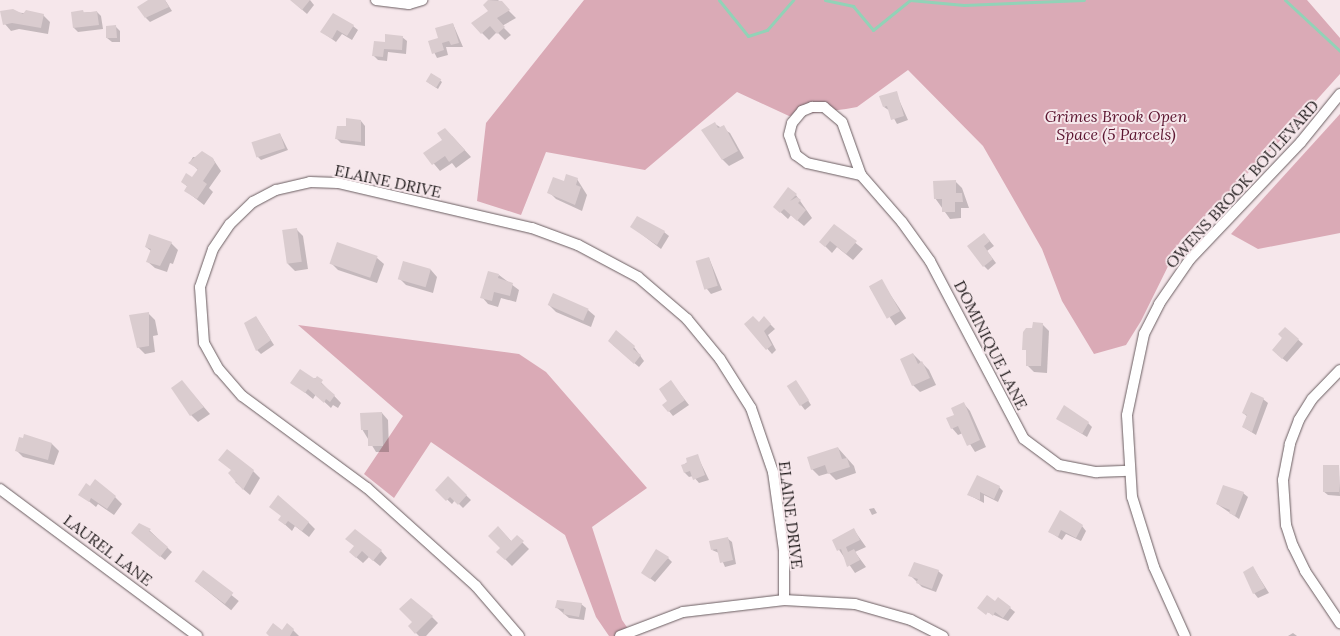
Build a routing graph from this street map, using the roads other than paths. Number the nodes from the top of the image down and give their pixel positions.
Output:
1 (376, 0) edge
2 (422, 0) edge
3 (1340, 94) edge
4 (860, 175) junction
5 (1340, 370) edge
6 (1129, 471) junction
7 (0, 489) edge
8 (784, 600) junction
9 (1340, 623) edge
10 (197, 636) edge
11 (519, 636) edge
12 (620, 636) edge
13 (943, 636) edge
14 (1185, 636) edge

1 - 2 street
3 - 6 street, OWENS BROOK BOULEVARD
4 - 4 street, DOMINIQUE LANE
4 - 6 street, DOMINIQUE LANE
5 - 9 street
6 - 14 street, OWENS BROOK BOULEVARD
7 - 10 street, LAUREL LANE
8 - 11 street, ELAINE DRIVE
8 - 12 street
8 - 13 street

